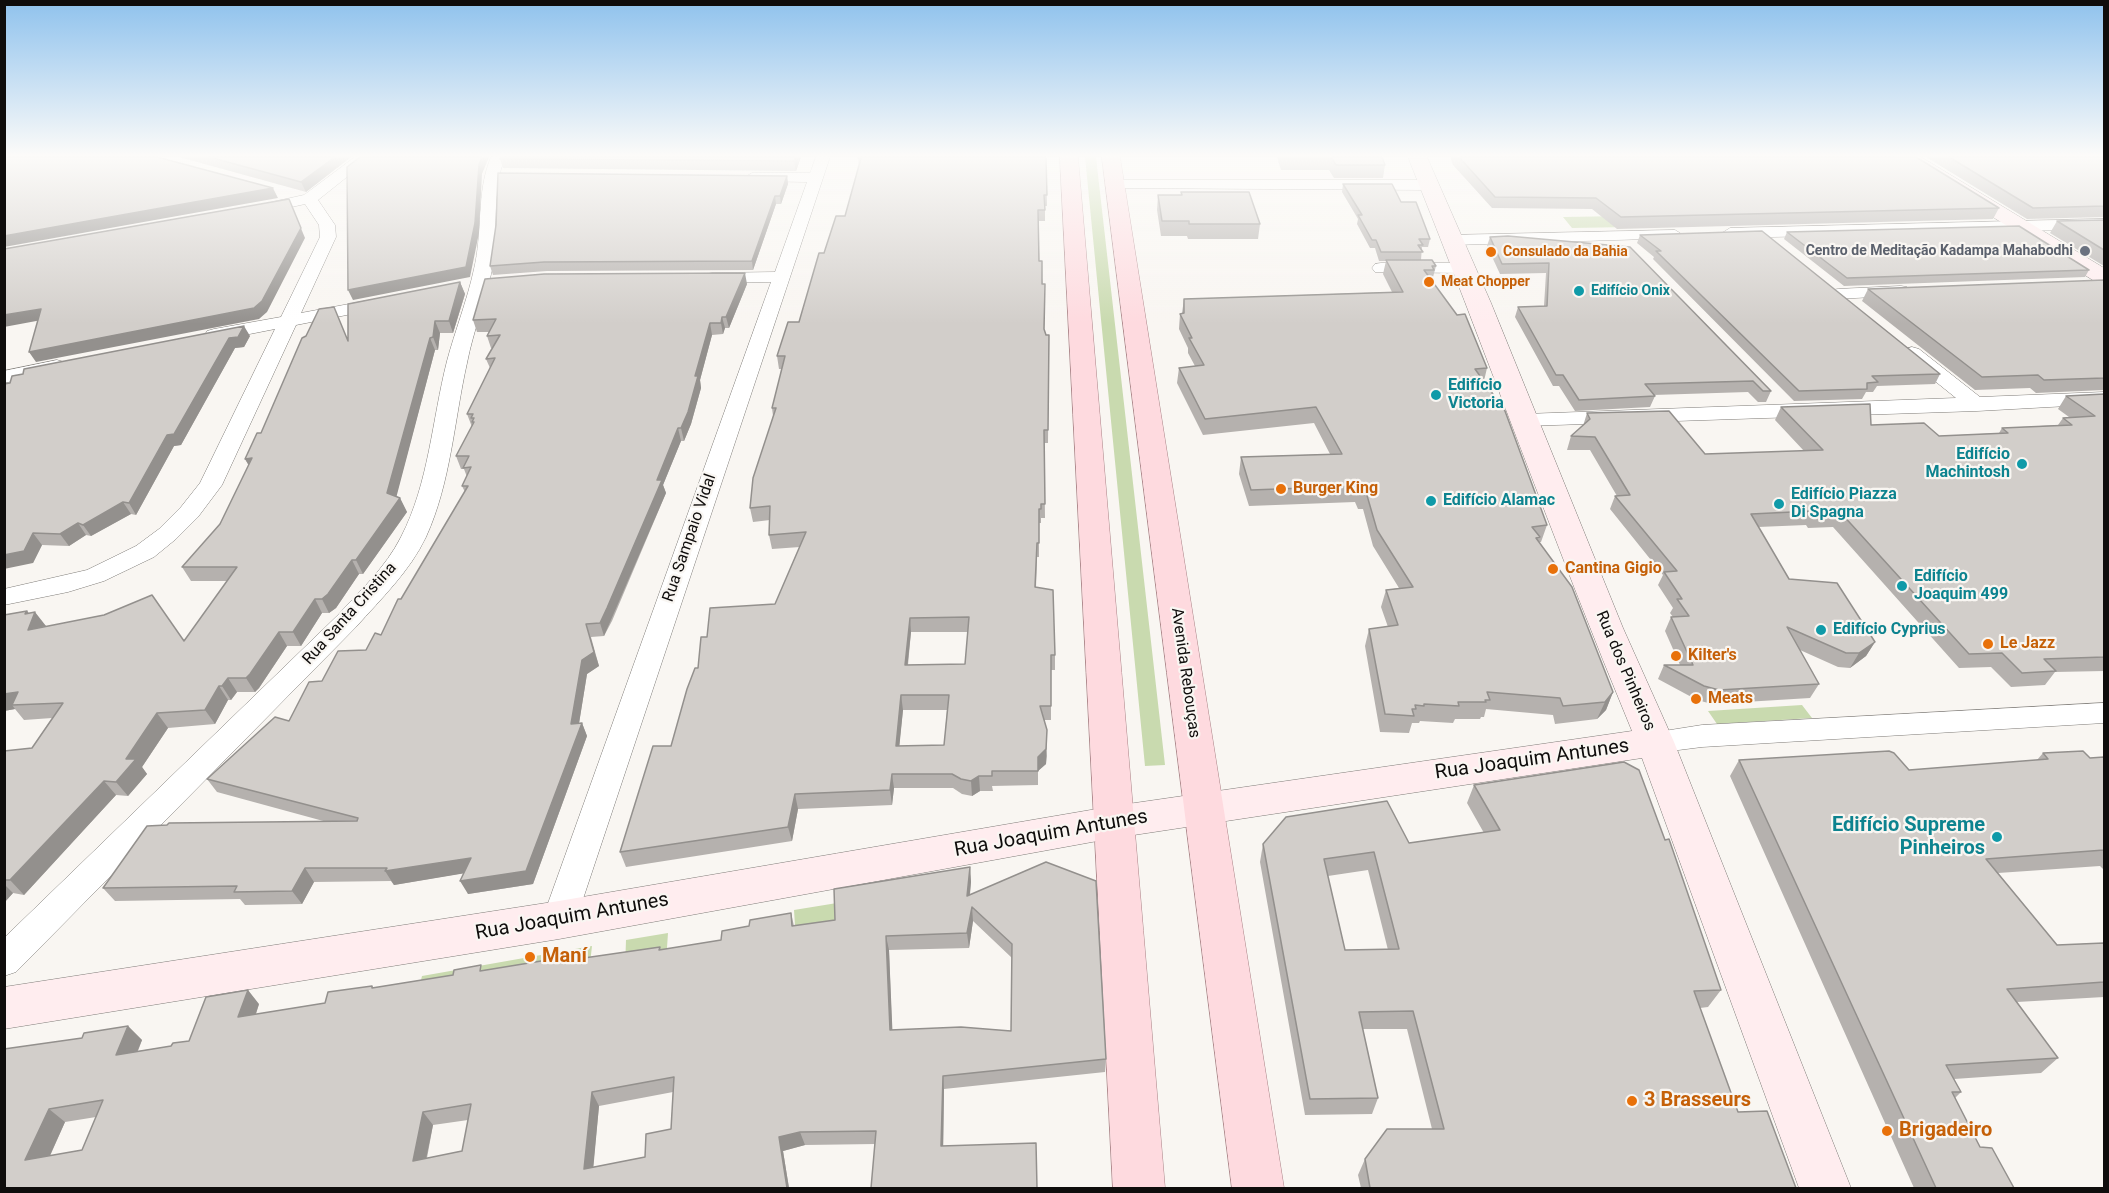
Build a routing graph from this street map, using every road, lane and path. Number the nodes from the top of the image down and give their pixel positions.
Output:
1 (241, 213) edge
2 (318, 213) edge
3 (492, 213) edge
4 (803, 213) edge
5 (1073, 213) edge
6 (1119, 213) edge
7 (1441, 213) edge
8 (1997, 213) edge
9 (234, 214) edge
10 (2104, 224) edge
11 (2021, 227) junction
12 (1762, 232) junction
13 (1690, 234) edge
14 (1714, 234) edge
15 (1618, 236) junction
16 (1787, 253) edge
17 (1459, 254) junction
18 (1638, 256) edge
19 (1381, 268) dead end
20 (781, 277) junction
21 (2104, 277) edge
22 (691, 278) edge
23 (1821, 280) edge
24 (2104, 284) edge
25 (2082, 285) edge
26 (1922, 291) edge
27 (1838, 294) junction
28 (394, 300) edge
29 (1855, 308) edge
30 (290, 320) junction
31 (199, 338) edge
32 (1898, 343) edge
33 (74, 363) edge
34 (4, 377) edge
35 (1774, 395) dead end
36 (2104, 398) edge
37 (1977, 405) junction
38 (1789, 411) junction
39 (1525, 420) junction
40 (4, 597) edge
41 (2104, 713) edge
42 (1655, 742) junction
43 (1204, 808) junction
44 (1114, 822) junction
45 (559, 920) junction
46 (4, 961) edge
47 (4, 1008) edge
48 (1139, 1188) edge
49 (1258, 1188) edge
50 (1825, 1188) edge

1 - 9 street
2 - 30 street
3 - 46 street, Rua Santa Cristina
4 - 20 street, Rua Sampaio Vidal
5 - 44 main road
6 - 43 main road, Avenida Rebouças
7 - 17 main road, Rua dos Pinheiros
8 - 11 main road
10 - 11 street
11 - 12 street
11 - 21 main road
12 - 14 street
12 - 16 street
13 - 15 street
15 - 17 street
15 - 18 street
17 - 19 street
17 - 39 main road, Rua dos Pinheiros
20 - 22 street
20 - 45 street, Rua Sampaio Vidal
23 - 27 street
24 - 25 street
26 - 27 street
27 - 29 street
28 - 30 street
30 - 31 street
30 - 40 street
32 - 37 street
33 - 34 street
35 - 38 street
36 - 37 street
37 - 38 street
38 - 39 street
39 - 42 main road, Rua dos Pinheiros
41 - 42 street, Rua Joaquim Antunes
42 - 43 main road, Rua Joaquim Antunes
42 - 50 main road, Rua dos Pinheiros
43 - 44 main road, Rua Joaquim Antunes
43 - 49 main road, Avenida Rebouças
44 - 45 main road, Rua Joaquim Antunes
44 - 48 main road
45 - 47 main road, Rua Joaquim Antunes

